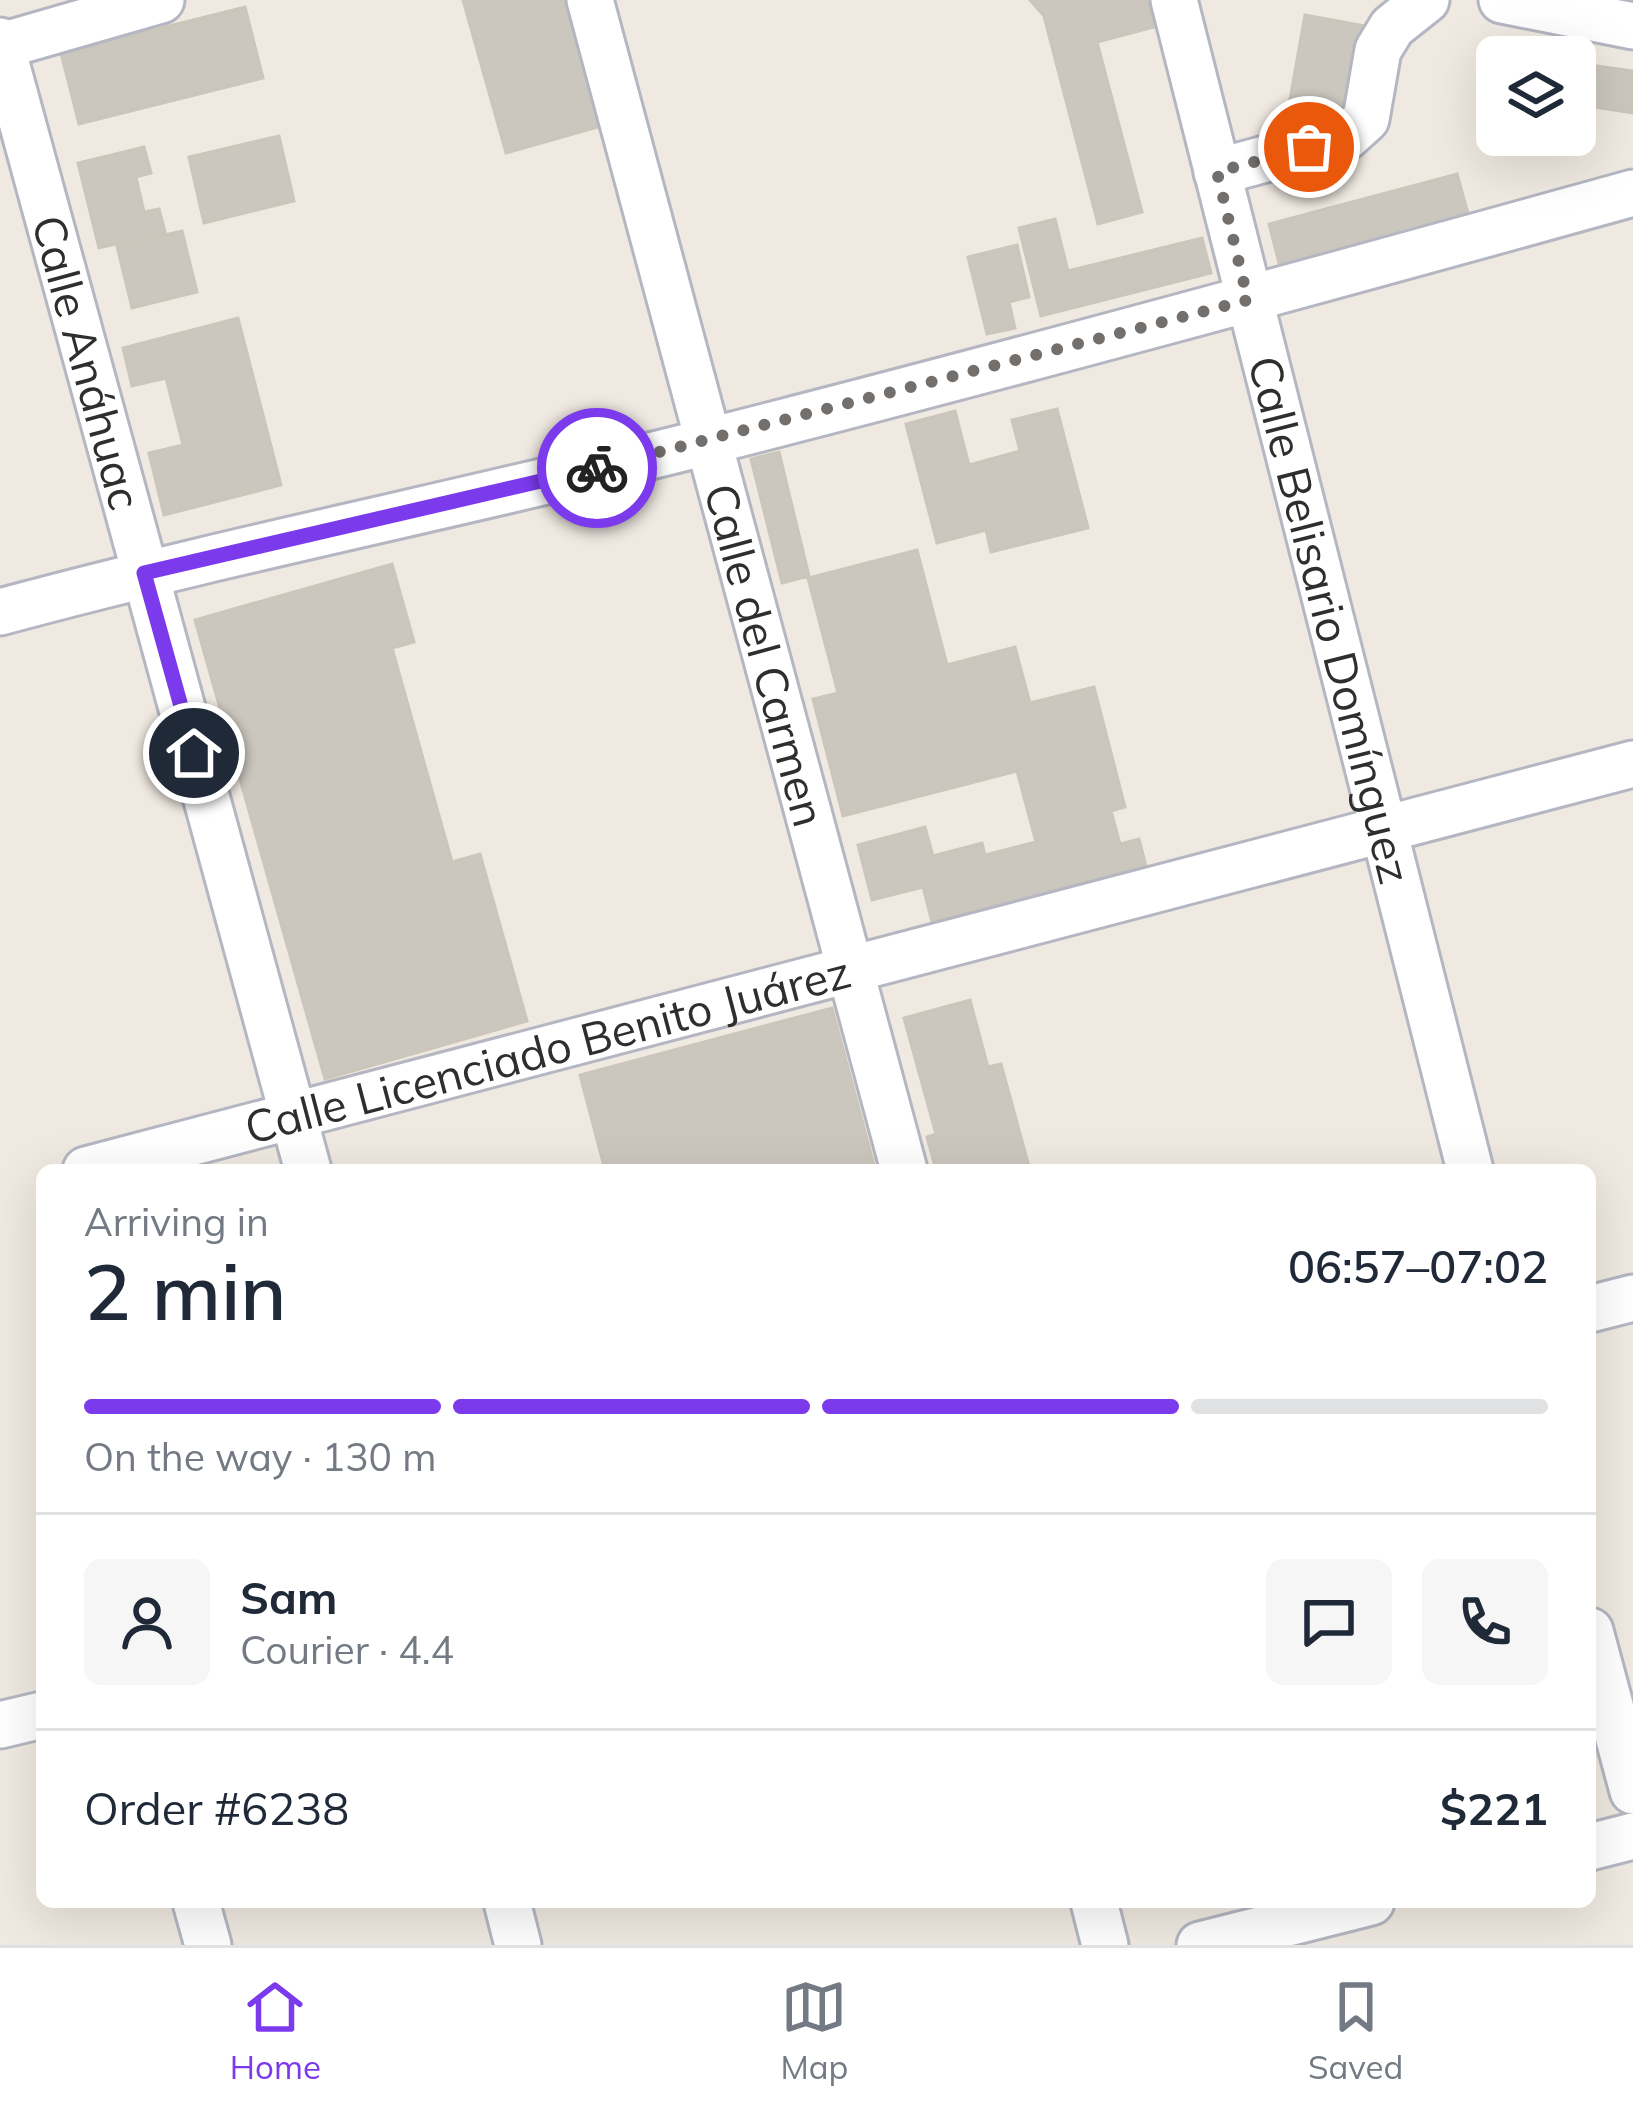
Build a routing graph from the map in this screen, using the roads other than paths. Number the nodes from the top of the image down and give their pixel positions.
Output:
1 (161, 0) edge
2 (590, 0) edge
3 (1174, 0) edge
4 (1426, 0) edge
5 (1502, 0) edge
6 (1633, 26) edge
7 (1, 44) edge
8 (1217, 172) junction
9 (1633, 193) edge
10 (1248, 300) junction
11 (710, 441) junction
12 (144, 573) junction
13 (0, 612) edge
14 (1633, 764) edge
15 (1387, 829) junction
16 (850, 972) junction
17 (292, 1114) junction
18 (108, 1164) edge
19 (306, 1164) edge
20 (902, 1164) edge
21 (1469, 1164) edge
22 (1633, 1298) edge
23 (1596, 1307) edge
24 (1596, 1653) edge
25 (36, 1716) edge
26 (0, 1725) edge
27 (1633, 1791) edge
28 (1633, 1836) edge
29 (1596, 1845) edge
30 (198, 1908) edge
31 (509, 1908) edge
32 (1096, 1908) edge
33 (1347, 1908) edge
34 (208, 1945) edge
35 (518, 1945) edge
36 (1105, 1945) edge
37 (1200, 1945) edge

1 - 7 street
2 - 11 street, Calle del Carmen
3 - 8 street, Calle Belisario Domínguez
4 - 8 street
5 - 6 street
7 - 12 street, Calle Anáhuac
8 - 10 street, Calle Belisario Domínguez
9 - 10 street
10 - 11 street
10 - 15 street, Calle Belisario Domínguez
11 - 12 street
11 - 16 street, Calle del Carmen
12 - 13 street
12 - 17 street, Calle Anáhuac
14 - 15 street, Calle Licenciado Benito Juárez
15 - 16 street, Calle Licenciado Benito Juárez
15 - 21 street, Calle Belisario Domínguez
16 - 17 street, Calle Licenciado Benito Juárez
16 - 20 street, Calle del Carmen
17 - 18 street, Calle Licenciado Benito Juárez
17 - 19 street, Calle Anáhuac
22 - 23 street
24 - 27 street
25 - 26 street
28 - 29 street
30 - 34 street
31 - 35 street
32 - 36 street
33 - 37 street

